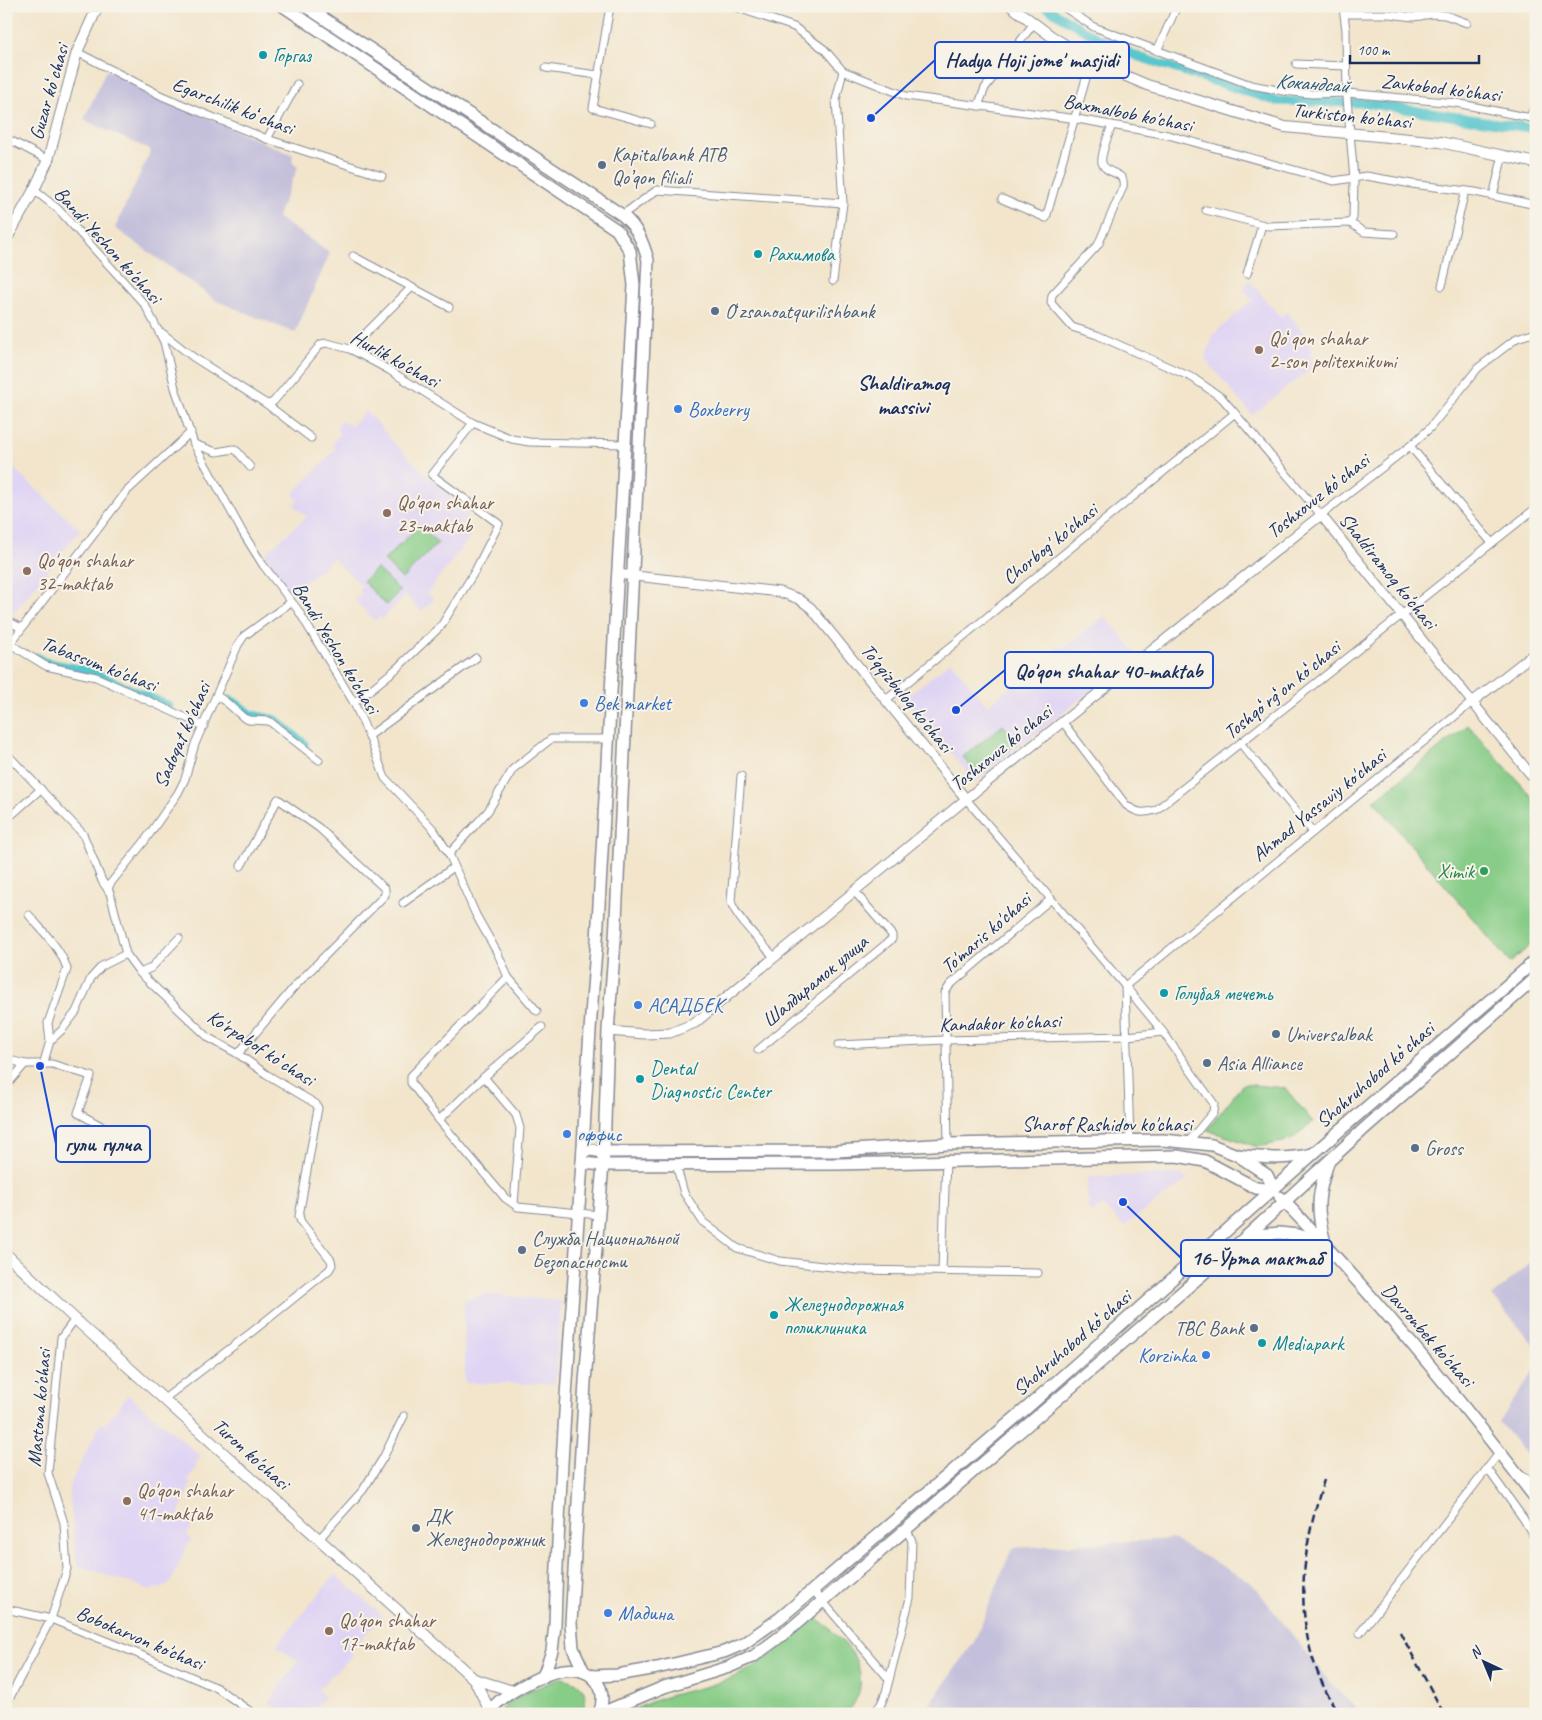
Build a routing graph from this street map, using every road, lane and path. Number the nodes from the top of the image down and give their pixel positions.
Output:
1 (98, 6) edge
2 (283, 6) edge
3 (305, 6) edge
4 (610, 6) edge
5 (732, 6) edge
6 (1011, 6) edge
7 (1062, 6) edge
8 (1177, 6) edge
9 (1420, 6) edge
10 (1343, 10) edge
11 (1420, 16) junction
12 (1034, 23) junction
13 (1467, 24) dead end
14 (1157, 51) junction
15 (77, 52) junction
16 (1091, 61) junction
17 (1296, 64) dead end
18 (1346, 66) junction
19 (546, 68) dead end
20 (843, 71) junction
21 (598, 75) junction
22 (297, 84) dead end
23 (1347, 95) junction
24 (1536, 103) edge
25 (978, 106) junction
26 (1073, 118) junction
27 (1533, 118) edge
28 (651, 124) dead end
29 (1112, 125) junction
30 (1351, 134) junction
31 (6, 138) edge
32 (267, 139) junction
33 (1503, 155) junction
34 (48, 160) junction
35 (1536, 163) edge
36 (382, 176) dead end
37 (1354, 179) junction
38 (34, 190) junction
39 (1465, 191) junction
40 (1494, 196) junction
41 (1002, 199) dead end
42 (843, 203) junction
43 (1536, 205) edge
44 (1206, 210) dead end
45 (622, 215) junction
46 (1350, 223) junction
47 (1262, 225) junction
48 (1394, 234) dead end
49 (6, 240) edge
50 (353, 256) dead end
51 (1247, 274) dead end
52 (833, 281) dead end
53 (1442, 286) dead end
54 (411, 288) junction
55 (449, 307) dead end
56 (161, 332) junction
57 (1536, 332) edge
58 (350, 349) junction
59 (265, 403) junction
60 (1235, 413) junction
61 (473, 423) junction
62 (191, 432) junction
63 (311, 438) dead end
64 (194, 444) junction
65 (625, 444) junction
66 (1410, 446) junction
67 (250, 467) dead end
68 (1536, 508) edge
69 (1321, 515) junction
70 (1492, 543) junction
71 (617, 574) junction
72 (632, 575) junction
73 (291, 602) junction
74 (1401, 616) junction
75 (6, 620) edge
76 (21, 628) junction
77 (8, 647) edge
78 (1536, 652) edge
79 (476, 658) dead end
80 (217, 696) junction
81 (886, 700) junction
82 (354, 703) junction
83 (1471, 703) junction
84 (1062, 721) junction
85 (204, 726) junction
86 (369, 736) junction
87 (608, 739) junction
88 (1241, 744) junction
89 (6, 753) edge
90 (319, 760) dead end
91 (741, 776) dead end
92 (1536, 782) edge
93 (41, 790) junction
94 (966, 799) junction
95 (6, 820) edge
96 (1313, 832) junction
97 (449, 854) junction
98 (241, 866) dead end
99 (454, 866) junction
100 (108, 890) junction
101 (854, 891) junction
102 (1051, 899) junction
103 (403, 903) dead end
104 (29, 915) dead end
105 (180, 938) dead end
106 (126, 954) junction
107 (774, 958) junction
108 (1536, 960) edge
109 (140, 973) junction
110 (508, 978) junction
111 (1536, 978) edge
112 (1125, 986) junction
113 (537, 1011) dead end
114 (542, 1027) dead end
115 (608, 1031) junction
116 (1163, 1032) junction
117 (1127, 1036) junction
118 (945, 1040) junction
119 (50, 1042) junction
120 (838, 1045) dead end
121 (758, 1050) dead end
122 (238, 1054) junction
123 (6, 1059) edge
124 (25, 1064) junction
125 (43, 1065) junction
126 (484, 1077) junction
127 (6, 1086) edge
128 (438, 1120) junction
129 (121, 1137) dead end
130 (1130, 1140) junction
131 (1189, 1141) junction
132 (1025, 1142) junction
133 (948, 1144) junction
134 (583, 1149) junction
135 (604, 1152) junction
136 (1314, 1153) junction
137 (1237, 1155) junction
138 (1026, 1159) junction
139 (946, 1160) junction
140 (1329, 1161) junction
141 (582, 1163) junction
142 (676, 1164) junction
143 (603, 1165) junction
144 (1274, 1190) junction
145 (1285, 1202) junction
146 (514, 1204) junction
147 (578, 1214) junction
148 (599, 1215) junction
149 (1247, 1236) junction
150 (1326, 1244) junction
151 (6, 1254) edge
152 (942, 1270) junction
153 (1038, 1273) dead end
154 (75, 1319) junction
155 (164, 1399) junction
156 (404, 1416) dead end
157 (1500, 1452) junction
158 (1487, 1468) junction
159 (1516, 1472) junction
160 (1536, 1484) edge
161 (1536, 1499) edge
162 (906, 1528) junction
163 (319, 1539) junction
164 (1536, 1540) edge
165 (813, 1590) junction
166 (822, 1601) junction
167 (6, 1609) edge
168 (51, 1619) junction
169 (1360, 1633) dead end
170 (588, 1674) junction
171 (474, 1679) junction
172 (889, 1679) junction
173 (537, 1680) junction
174 (513, 1690) junction
175 (6, 1705) edge
176 (489, 1712) edge
177 (254, 1714) edge
178 (599, 1714) edge
179 (873, 1714) edge

1 - 15 main road, Guzar koʻchasi
2 - 65 main road
3 - 45 main road
4 - 21 street
5 - 20 street, Baxmalbob ko'chasi
6 - 12 main road, Turkiston ko'chasi
7 - 14 street, Zavkobod ko'chasi
8 - 14 street
9 - 11 street
10 - 11 street
10 - 18 street
11 - 13 street
12 - 16 main road, Turkiston ko'chasi
12 - 25 street
14 - 23 street, Zavkobod ko'chasi
15 - 32 street, Egarchilik koʻchasi
15 - 34 main road, Guzar koʻchasi
16 - 26 street
16 - 30 main road, Turkiston ko'chasi
17 - 18 street
18 - 23 street
19 - 21 street
20 - 25 street, Baxmalbob ko'chasi
20 - 42 street
21 - 28 street
22 - 32 street
23 - 27 street, Zavkobod ko'chasi
23 - 30 street
24 - 27 street, Zavkobod ko'chasi
25 - 26 street, Baxmalbob ko'chasi
26 - 29 street, Baxmalbob ko'chasi
26 - 41 street
29 - 37 street, Baxmalbob ko'chasi
29 - 60 street, Shaldiramoq ko'chasi
30 - 33 main road, Turkiston ko'chasi
30 - 37 street
31 - 34 street
32 - 36 street, Egarchilik koʻchasi
33 - 35 main road, Turkiston ko'chasi
33 - 40 street
34 - 38 main road, Guzar koʻchasi
37 - 39 street, Baxmalbob ko'chasi
37 - 46 street
38 - 49 main road, Guzar koʻchasi
38 - 56 street, Bandi Yeshon ko'chasi
39 - 40 street, Baxmalbob ko'chasi
39 - 53 street
40 - 43 street, Baxmalbob ko'chasi
42 - 45 street
42 - 52 street
44 - 47 street
45 - 72 main road
46 - 47 street
46 - 48 street
47 - 51 street
50 - 54 street
54 - 55 street
54 - 58 street
56 - 59 street
56 - 62 street, Bandi Yeshon ko'chasi
57 - 66 street, Toshxovuz koʻchasi
58 - 59 street, Hurlik ko'chasi
58 - 61 street, Hurlik ko'chasi
59 - 63 street
60 - 69 street, Shaldiramoq ko'chasi
60 - 81 street, Chorbog' ko'chasi
61 - 65 street, Hurlik ko'chasi
61 - 82 street
62 - 64 street, Bandi Yeshon ko'chasi
62 - 76 street
64 - 67 street
64 - 73 street, Bandi Yeshon ko'chasi
65 - 71 main road
66 - 69 street, Toshxovuz koʻchasi
66 - 70 street
68 - 70 street, Toshqoʻrgʻon koʻchasi
69 - 74 street, Shaldiramoq ko'chasi
69 - 84 street, Toshxovuz koʻchasi
70 - 74 street, Toshqoʻrgʻon koʻchasi
71 - 72 street, To'qqizbuloq ko'chasi
71 - 87 main road
72 - 81 street, To'qqizbuloq ko'chasi
72 - 115 main road
73 - 80 street, Sadoqat ko'chasi
73 - 82 street, Bandi Yeshon ko'chasi
74 - 83 street, Shaldiramoq ko'chasi
74 - 88 street, Toshqoʻrgʻon koʻchasi
75 - 76 street
76 - 77 street
77 - 85 street, Tabassum ko'chasi
78 - 83 street, Ahmad Yassaviy ko'chasi
79 - 86 street
80 - 85 street, Sadoqat ko'chasi
80 - 90 street
81 - 94 street, To'qqizbuloq ko'chasi
82 - 86 street, Bandi Yeshon ko'chasi
83 - 92 street, Shaldiramoq ko'chasi
83 - 96 street, Ahmad Yassaviy ko'chasi
84 - 88 street, Toshqoʻrgʻon koʻchasi
84 - 94 street, Toshxovuz koʻchasi
85 - 100 street, Sadoqat ko'chasi
86 - 97 street, Bandi Yeshon ko'chasi
87 - 97 street
87 - 134 main road
88 - 96 street
89 - 93 street, Ko'rpabof koʻchasi
91 - 107 street
93 - 95 street
93 - 100 street, Ko'rpabof koʻchasi
94 - 101 street, Toshxovuz koʻchasi
94 - 102 street, To'qqizbuloq ko'chasi
96 - 112 street, Ahmad Yassaviy ko'chasi
97 - 99 street, Bandi Yeshon ko'chasi
98 - 122 street
99 - 103 street
99 - 110 street, Bandi Yeshon ko'chasi
100 - 106 street, Ko'rpabof koʻchasi
101 - 107 street, Toshxovuz koʻchasi
101 - 121 street, Шалдирамок улица
102 - 112 street, To'qqizbuloq ko'chasi
102 - 118 street, To'maris ko'chasi
104 - 119 street
105 - 109 street
106 - 109 street, Ko'rpabof koʻchasi
106 - 119 street
107 - 115 street, Toshxovuz koʻchasi
108 - 136 main road, Shohruhobod koʻchasi
109 - 122 street, Ko'rpabof koʻchasi
110 - 113 street, Bandi Yeshon ko'chasi
110 - 128 street
111 - 140 main road, Shohruhobod koʻchasi
112 - 116 street, To'qqizbuloq ko'chasi
112 - 117 street
114 - 126 street
115 - 135 main road
116 - 117 street, Kandakor ko'chasi
116 - 131 street, To'qqizbuloq ko'chasi
117 - 118 street, Kandakor ko'chasi
117 - 130 street
118 - 120 street, Kandakor ko'chasi
118 - 133 street, To'maris ko'chasi
119 - 125 street
122 - 155 street, Ko'rpabof koʻchasi
123 - 124 street
124 - 125 street
124 - 127 street
125 - 129 street
126 - 128 street
126 - 146 street
128 - 146 street
130 - 131 main road, Sharof Rashidov ko'chasi
130 - 132 main road, Sharof Rashidov ko'chasi
131 - 137 main road, Sharof Rashidov ko'chasi
132 - 133 main road, Sharof Rashidov ko'chasi
132 - 138 main road
133 - 135 main road, Sharof Rashidov ko'chasi
134 - 135 main road, Sharof Rashidov ko'chasi
134 - 141 main road
135 - 143 main road
136 - 137 main road
136 - 144 main road, Shohruhobod koʻchasi
137 - 144 main road, Sharof Rashidov ko'chasi
138 - 139 main road, Sharof Rashidov ko'chasi
138 - 144 main road, Sharof Rashidov ko'chasi
139 - 142 main road, Sharof Rashidov ko'chasi
139 - 152 street
140 - 145 main road, Shohruhobod koʻchasi
140 - 150 main road
141 - 143 main road, Sharof Rashidov ko'chasi
141 - 147 main road
142 - 143 main road, Sharof Rashidov ko'chasi
142 - 152 street
143 - 148 main road
144 - 145 main road, Davronbek ko'chasi
144 - 165 main road, Shohruhobod koʻchasi
145 - 149 main road, Shohruhobod koʻchasi
145 - 150 main road, Davronbek ko'chasi
146 - 147 street
147 - 148 street
147 - 173 main road
148 - 170 main road
149 - 150 main road
149 - 162 main road, Shohruhobod koʻchasi
150 - 157 main road, Davronbek ko'chasi
151 - 154 main road, Turon ko'chasi
152 - 153 street
154 - 155 main road, Turon ko'chasi
154 - 168 street, Mastona ko'chasi
155 - 163 main road, Turon ko'chasi
156 - 163 street
157 - 158 street
157 - 159 main road, Davronbek ko'chasi
158 - 164 street
158 - 169 street
159 - 160 street
159 - 161 main road, Davronbek ko'chasi
162 - 166 main road, Shohruhobod koʻchasi
162 - 172 street
163 - 171 main road, Turon ko'chasi
165 - 166 street
165 - 170 main road, Shohruhobod koʻchasi
166 - 172 street
166 - 178 main road, Shohruhobod koʻchasi
167 - 168 street, Bobokarvon ko'chasi
168 - 175 street, Mastona ko'chasi
168 - 177 street, Bobokarvon ko'chasi
170 - 173 main road, Shohruhobod koʻchasi
170 - 178 main road
171 - 174 main road, Turon ko'chasi
171 - 176 main road, Turon ko'chasi
172 - 179 street
173 - 174 main road, Shohruhobod koʻchasi
174 - 176 main road, Shohruhobod koʻchasi

